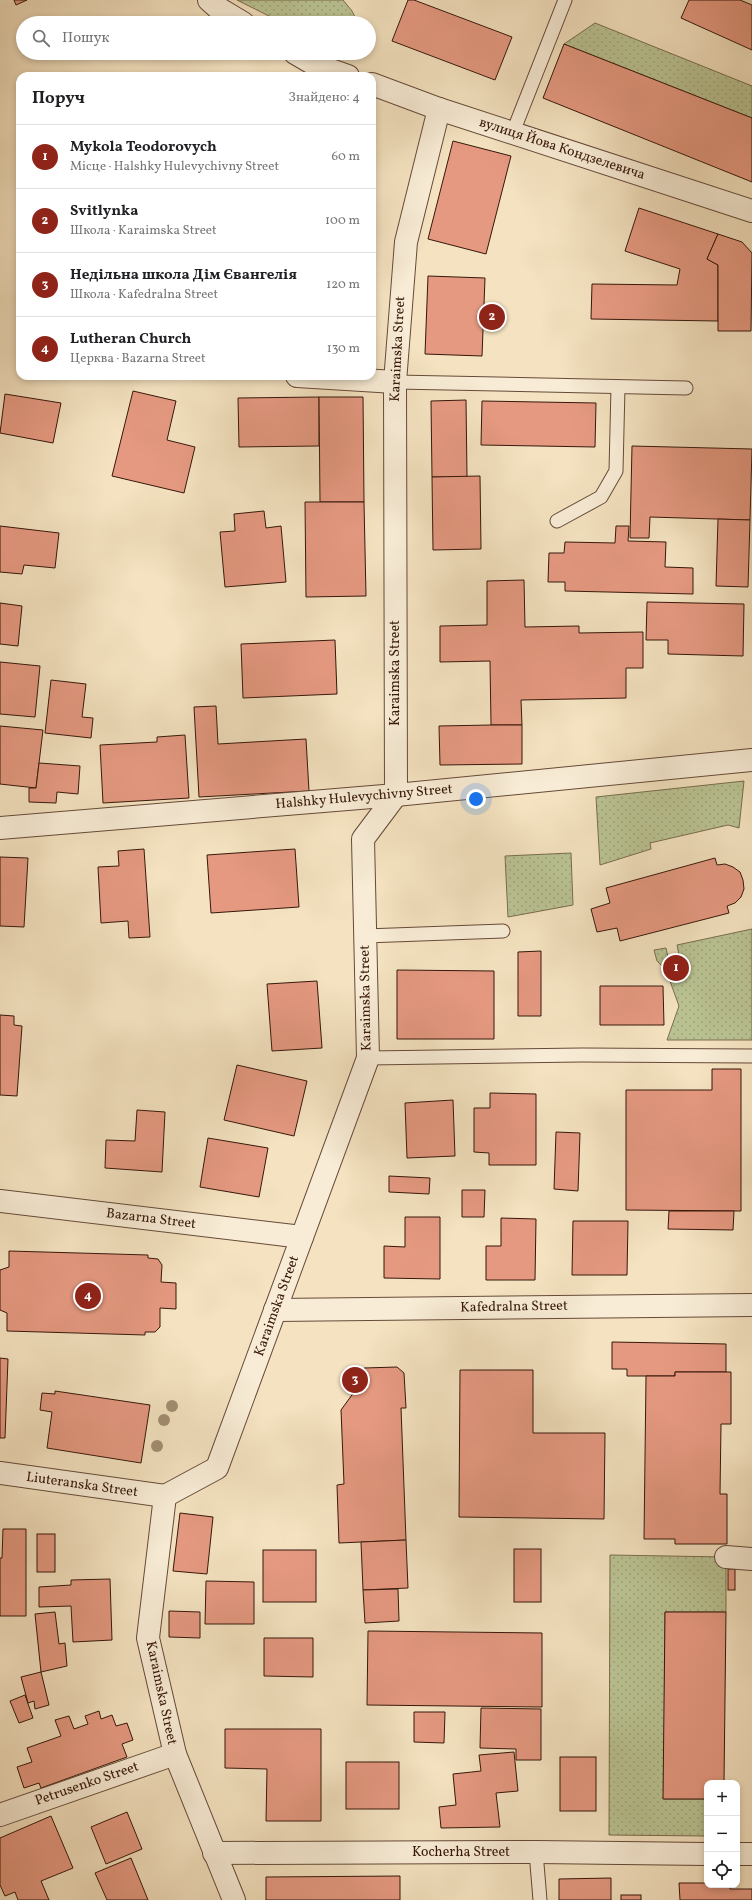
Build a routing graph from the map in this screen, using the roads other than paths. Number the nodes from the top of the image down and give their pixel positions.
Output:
1 (209, 0) edge
2 (565, 0) edge
3 (231, 16) edge
4 (307, 60) edge
5 (337, 72) edge
6 (376, 85) edge
7 (439, 109) junction
8 (513, 132) junction
9 (752, 211) edge
10 (362, 380) edge
11 (395, 382) junction
12 (618, 387) junction
13 (686, 388) dead end
14 (557, 521) dead end
15 (752, 760) edge
16 (396, 795) junction
17 (0, 828) edge
18 (503, 931) dead end
19 (365, 936) junction
20 (752, 1056) edge
21 (368, 1058) junction
22 (0, 1201) edge
23 (302, 1237) junction
24 (752, 1305) edge
25 (275, 1310) junction
26 (0, 1473) edge
27 (164, 1496) junction
28 (726, 1557) dead end
29 (752, 1559) edge
30 (175, 1754) junction
31 (0, 1815) edge
32 (536, 1852) junction
33 (214, 1853) junction
34 (704, 1854) edge
35 (740, 1854) edge
36 (752, 1854) edge
37 (234, 1900) edge
38 (540, 1900) edge

1 - 3 street
2 - 8 lane
4 - 5 street
6 - 7 street, вулиця Йова Кондзелевича
7 - 8 street, вулиця Йова Кондзелевича
7 - 11 street, Karaimska Street
8 - 9 street, вулиця Йова Кондзелевича
10 - 11 street
11 - 12 lane
11 - 16 street, Karaimska Street
12 - 13 lane
12 - 14 lane
15 - 16 street, Halshky Hulevychivny Street
16 - 17 street, Halshky Hulevychivny Street
16 - 19 street, Karaimska Street
18 - 19 lane
19 - 21 street, Karaimska Street
20 - 21 lane
21 - 23 street, Karaimska Street
22 - 23 street, Bazarna Street
23 - 25 street, Karaimska Street
24 - 25 street, Kafedralna Street
25 - 27 street, Karaimska Street
26 - 27 street, Liuteranska Street
27 - 30 street, Karaimska Street
28 - 29 street
30 - 31 street, Petrusenko Street
30 - 33 street, Karaimska Street
32 - 33 street, Kocherha Street
32 - 34 street, Kocherha Street
32 - 38 lane
33 - 37 street, Karaimska Street
35 - 36 street

